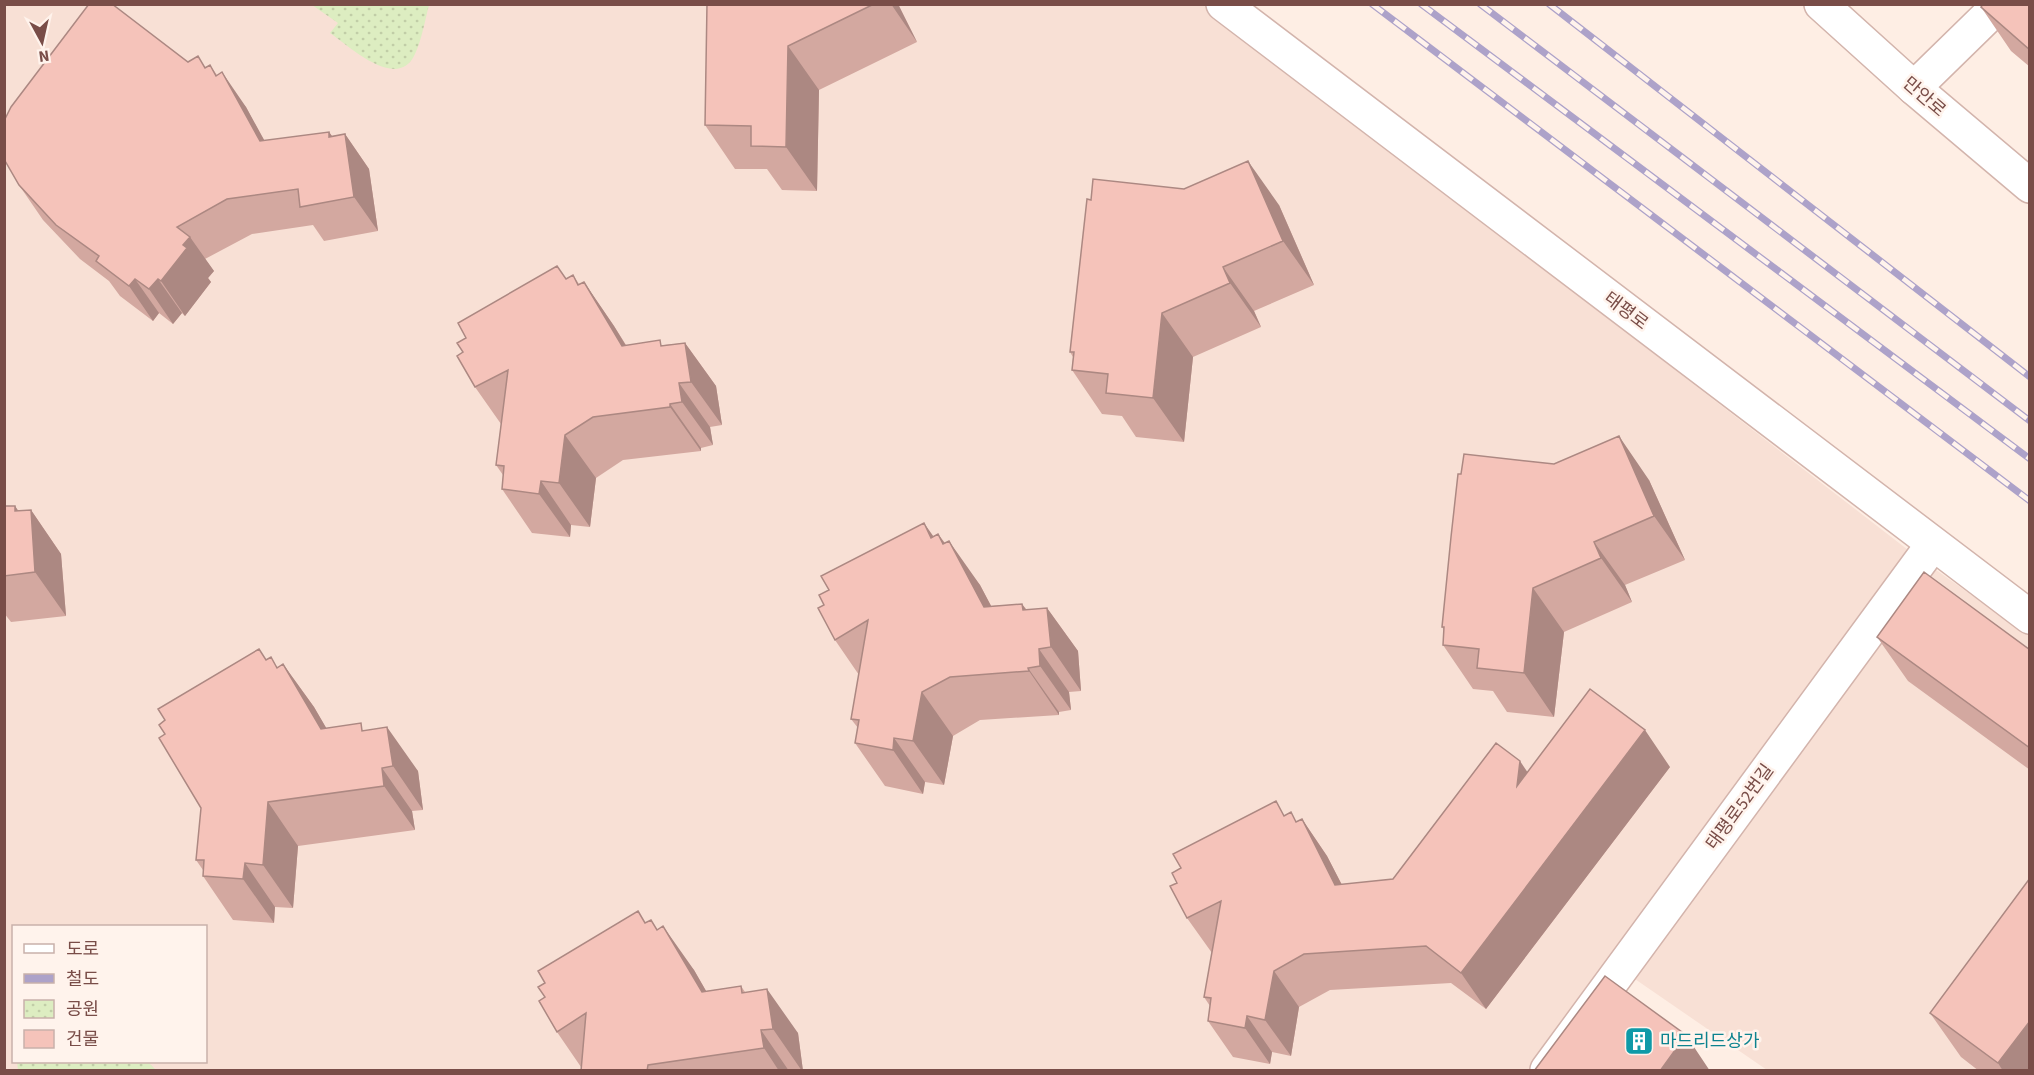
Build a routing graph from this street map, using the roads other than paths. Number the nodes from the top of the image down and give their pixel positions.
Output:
1 (1223, 4) edge
2 (1821, 4) edge
3 (2000, 4) edge
4 (1914, 88) junction
5 (2030, 186) edge
6 (1933, 544) junction
7 (2030, 617) edge
8 (1547, 1071) edge

1 - 6 street, 태평로
2 - 4 street, 만안로
3 - 4 street
4 - 5 street, 만안로
6 - 7 street, 태평로
6 - 8 street, 태평로52번길

